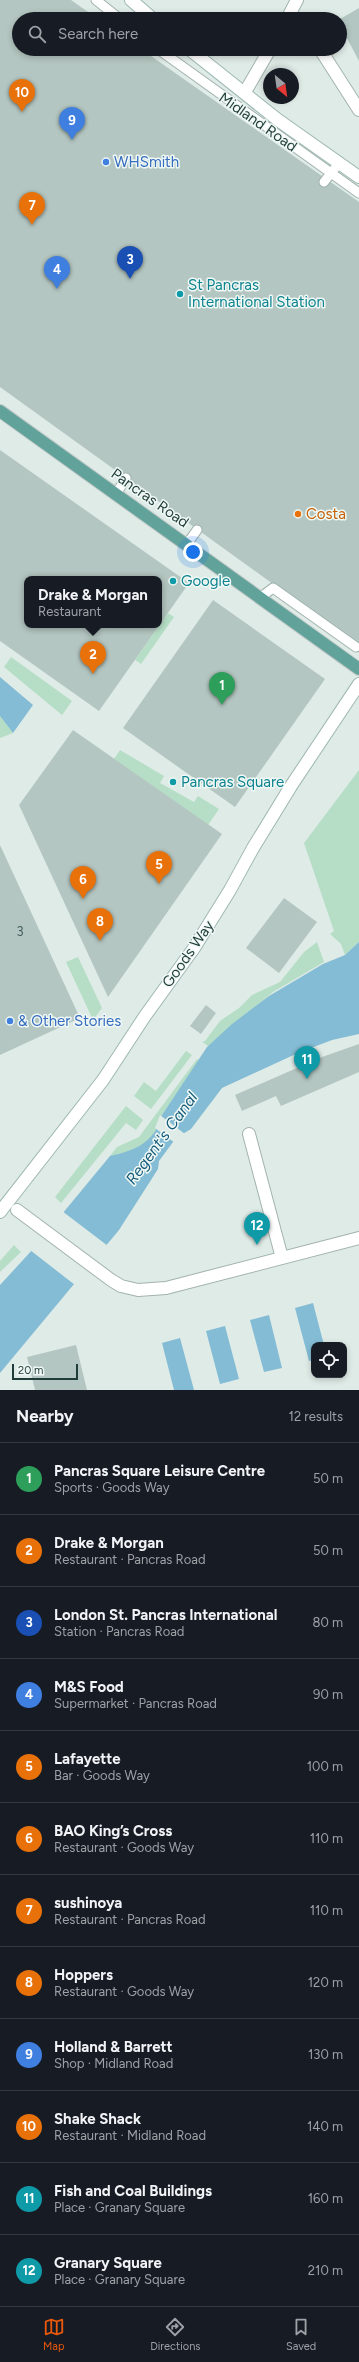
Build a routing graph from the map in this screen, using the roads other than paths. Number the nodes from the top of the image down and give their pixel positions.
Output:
1 (96, 0) edge
2 (131, 0) edge
3 (297, 0) edge
4 (111, 12) edge
5 (145, 12) edge
6 (291, 12) edge
7 (168, 56) edge
8 (198, 56) edge
9 (266, 56) edge
10 (324, 56) edge
11 (245, 92) junction
12 (359, 110) edge
13 (339, 163) junction
14 (331, 173) junction
15 (359, 177) edge
16 (324, 182) dead end
17 (359, 193) edge
18 (0, 411) edge
19 (126, 478) dead end
20 (116, 494) junction
21 (197, 530) dead end
22 (187, 544) junction
23 (261, 597) junction
24 (356, 647) dead end
25 (359, 669) edge
26 (359, 684) edge
27 (249, 1134) dead end
28 (17, 1210) dead end
29 (0, 1212) edge
30 (359, 1238) edge
31 (282, 1258) junction

1 - 4 lane
2 - 5 street
3 - 6 street
7 - 14 lane, Midland Road
8 - 11 street, Midland Road
9 - 11 street
10 - 12 street
11 - 13 street, Midland Road
13 - 14 lane
13 - 15 street, Midland Road
14 - 16 lane
14 - 17 lane, Midland Road
18 - 20 main road, Pancras Road
19 - 20 lane
20 - 22 main road, Pancras Road
21 - 22 lane
22 - 23 main road, Pancras Road
23 - 24 lane
23 - 25 main road, Pancras Road
26 - 29 street, Goods Way
27 - 31 street
28 - 31 street
30 - 31 street

